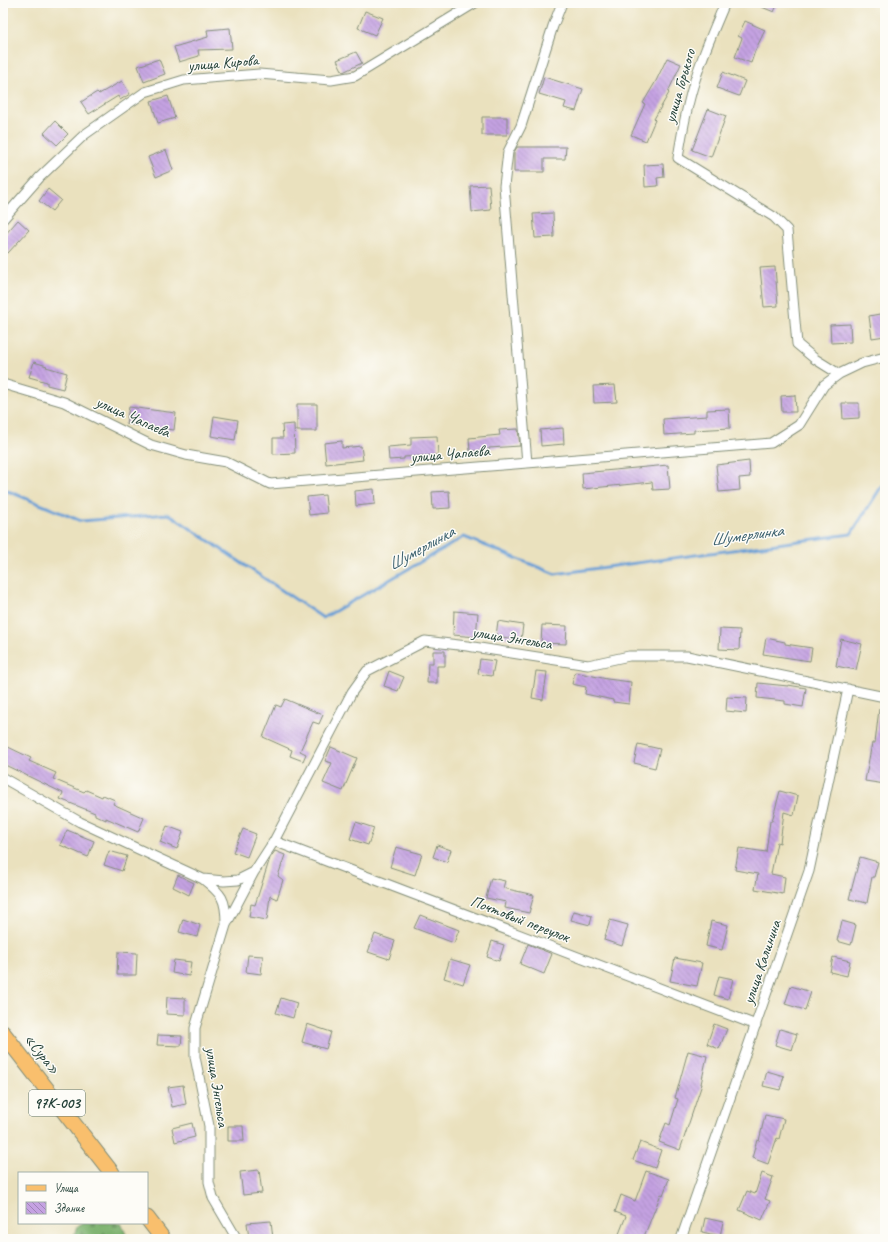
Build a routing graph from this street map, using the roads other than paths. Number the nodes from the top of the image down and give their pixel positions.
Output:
1 (475, 3) edge
2 (562, 3) edge
3 (725, 3) edge
4 (3, 219) edge
5 (885, 357) edge
6 (839, 374) junction
7 (3, 384) edge
8 (527, 463) junction
9 (848, 689) junction
10 (885, 697) edge
11 (3, 778) edge
12 (274, 841) junction
13 (254, 872) junction
14 (203, 879) junction
15 (226, 925) junction
16 (756, 1025) junction
17 (3, 1033) edge
18 (111, 1172) edge
19 (148, 1219) edge
20 (163, 1239) edge
21 (237, 1239) edge
22 (681, 1239) edge

1 - 4 street, улица Кирова
2 - 8 street
3 - 6 street, улица Горького
5 - 6 street, улица Чапаева
6 - 8 street, улица Чапаева
7 - 8 street, улица Чапаева
9 - 10 street, улица Энгельса
9 - 12 street, улица Энгельса
9 - 16 street, улица Калинина
11 - 14 street
12 - 13 street, улица Энгельса
12 - 16 street, Почтовый переулок
13 - 14 street
13 - 15 street, улица Энгельса
14 - 15 street
15 - 21 street, улица Энгельса
16 - 22 street, улица Калинина
17 - 18 main road, «Сура» / 97К-003
19 - 20 main road

